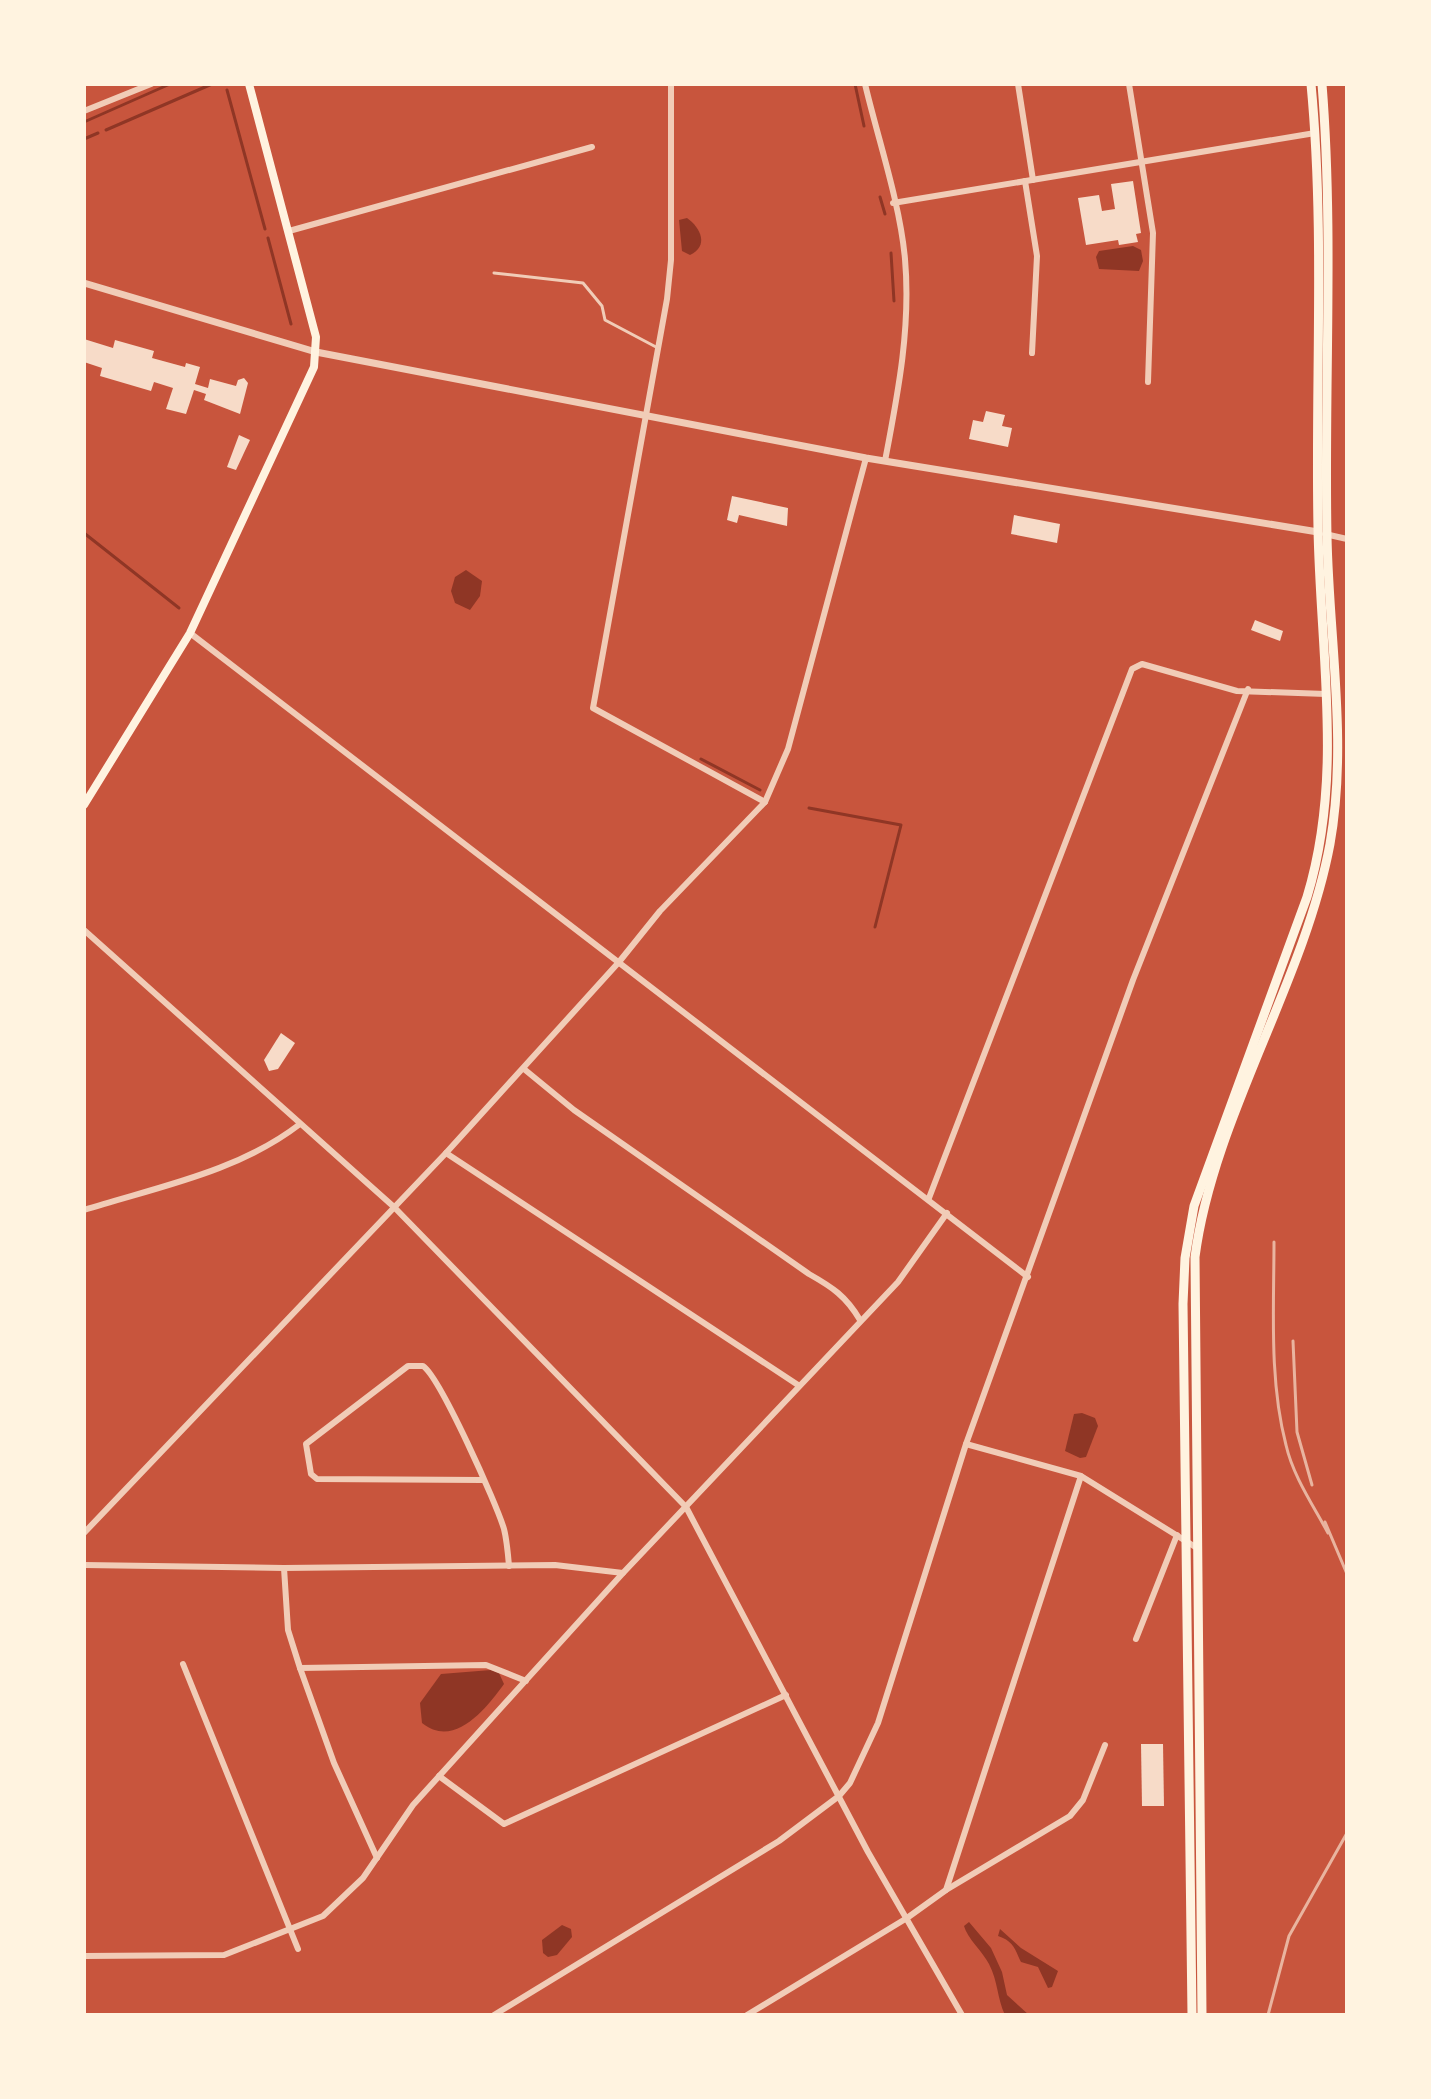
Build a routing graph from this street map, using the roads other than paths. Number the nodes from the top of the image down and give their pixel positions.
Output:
1 (151, 84) edge
2 (249, 84) edge
3 (671, 84) edge
4 (865, 84) edge
5 (1018, 84) edge
6 (1129, 84) edge
7 (1311, 84) edge
8 (1322, 84) edge
9 (84, 111) edge
10 (1315, 133) junction
11 (592, 147) dead end
12 (1144, 164) junction
13 (1029, 181) junction
14 (893, 203) junction
15 (289, 231) junction
16 (494, 273) dead end
17 (84, 283) edge
18 (660, 349) junction
19 (316, 352) junction
20 (1032, 353) dead end
21 (1148, 382) dead end
22 (646, 416) junction
23 (866, 458) junction
24 (885, 461) junction
25 (1322, 533) junction
26 (1347, 539) edge
27 (190, 633) junction
28 (1248, 689) junction
29 (1327, 694) junction
30 (765, 802) junction
31 (84, 805) edge
32 (84, 930) edge
33 (619, 962) junction
34 (524, 1069) junction
35 (300, 1124) junction
36 (446, 1153) junction
37 (929, 1198) junction
38 (394, 1207) junction
39 (84, 1210) edge
40 (947, 1213) junction
41 (1028, 1277) junction
42 (860, 1320) junction
43 (798, 1385) junction
44 (966, 1444) junction
45 (1081, 1476) junction
46 (482, 1480) junction
47 (686, 1507) junction
48 (84, 1533) edge
49 (1177, 1535) junction
50 (1188, 1542) junction
51 (1197, 1548) junction
52 (84, 1565) edge
53 (509, 1566) junction
54 (284, 1568) junction
55 (623, 1573) junction
56 (1136, 1639) dead end
57 (183, 1664) dead end
58 (300, 1668) junction
59 (526, 1681) junction
60 (786, 1695) junction
61 (1105, 1745) dead end
62 (439, 1776) junction
63 (839, 1796) junction
64 (377, 1858) junction
65 (946, 1890) junction
66 (907, 1918) junction
67 (290, 1930) junction
68 (298, 1949) dead end
69 (84, 1956) edge
70 (494, 2015) edge
71 (747, 2015) edge
72 (962, 2015) edge
73 (1192, 2015) edge
74 (1202, 2015) edge

1 - 9 street
2 - 15 main road
3 - 18 street
4 - 14 street
5 - 13 street
6 - 12 street
7 - 10 highway
8 - 25 highway
10 - 12 street
10 - 25 highway
11 - 15 street
12 - 13 street
12 - 21 street
13 - 14 street
13 - 20 street
14 - 24 street
15 - 19 main road
16 - 18 lane
17 - 19 street
18 - 22 street
19 - 22 street
19 - 27 main road
22 - 23 street
22 - 30 street
23 - 24 street
23 - 30 street
24 - 25 street
25 - 26 street
25 - 29 highway
25 - 51 highway
27 - 31 main road
27 - 33 street
28 - 29 street
28 - 37 street
28 - 41 street
29 - 50 highway
30 - 33 street
32 - 35 street
33 - 34 street
33 - 37 street
34 - 36 street
34 - 42 street
35 - 38 street
35 - 39 street
36 - 38 street
36 - 43 street
37 - 40 street
38 - 47 street
38 - 48 street
40 - 41 street
40 - 42 street
41 - 44 street
42 - 43 street
43 - 47 street
44 - 45 street
44 - 63 street
45 - 49 street
45 - 65 street
46 - 46 street
46 - 53 street
47 - 55 street
47 - 60 street
49 - 50 street
49 - 56 street
50 - 51 street
50 - 73 highway
51 - 74 highway
52 - 54 street
53 - 54 street
53 - 55 street
54 - 58 street
55 - 59 street
57 - 67 street
58 - 59 street
58 - 64 street
59 - 62 street
60 - 62 street
60 - 63 street
61 - 65 street
62 - 64 street
63 - 66 street
63 - 70 street
64 - 67 street
65 - 66 street
66 - 71 street
66 - 72 street
67 - 68 street
67 - 69 street

